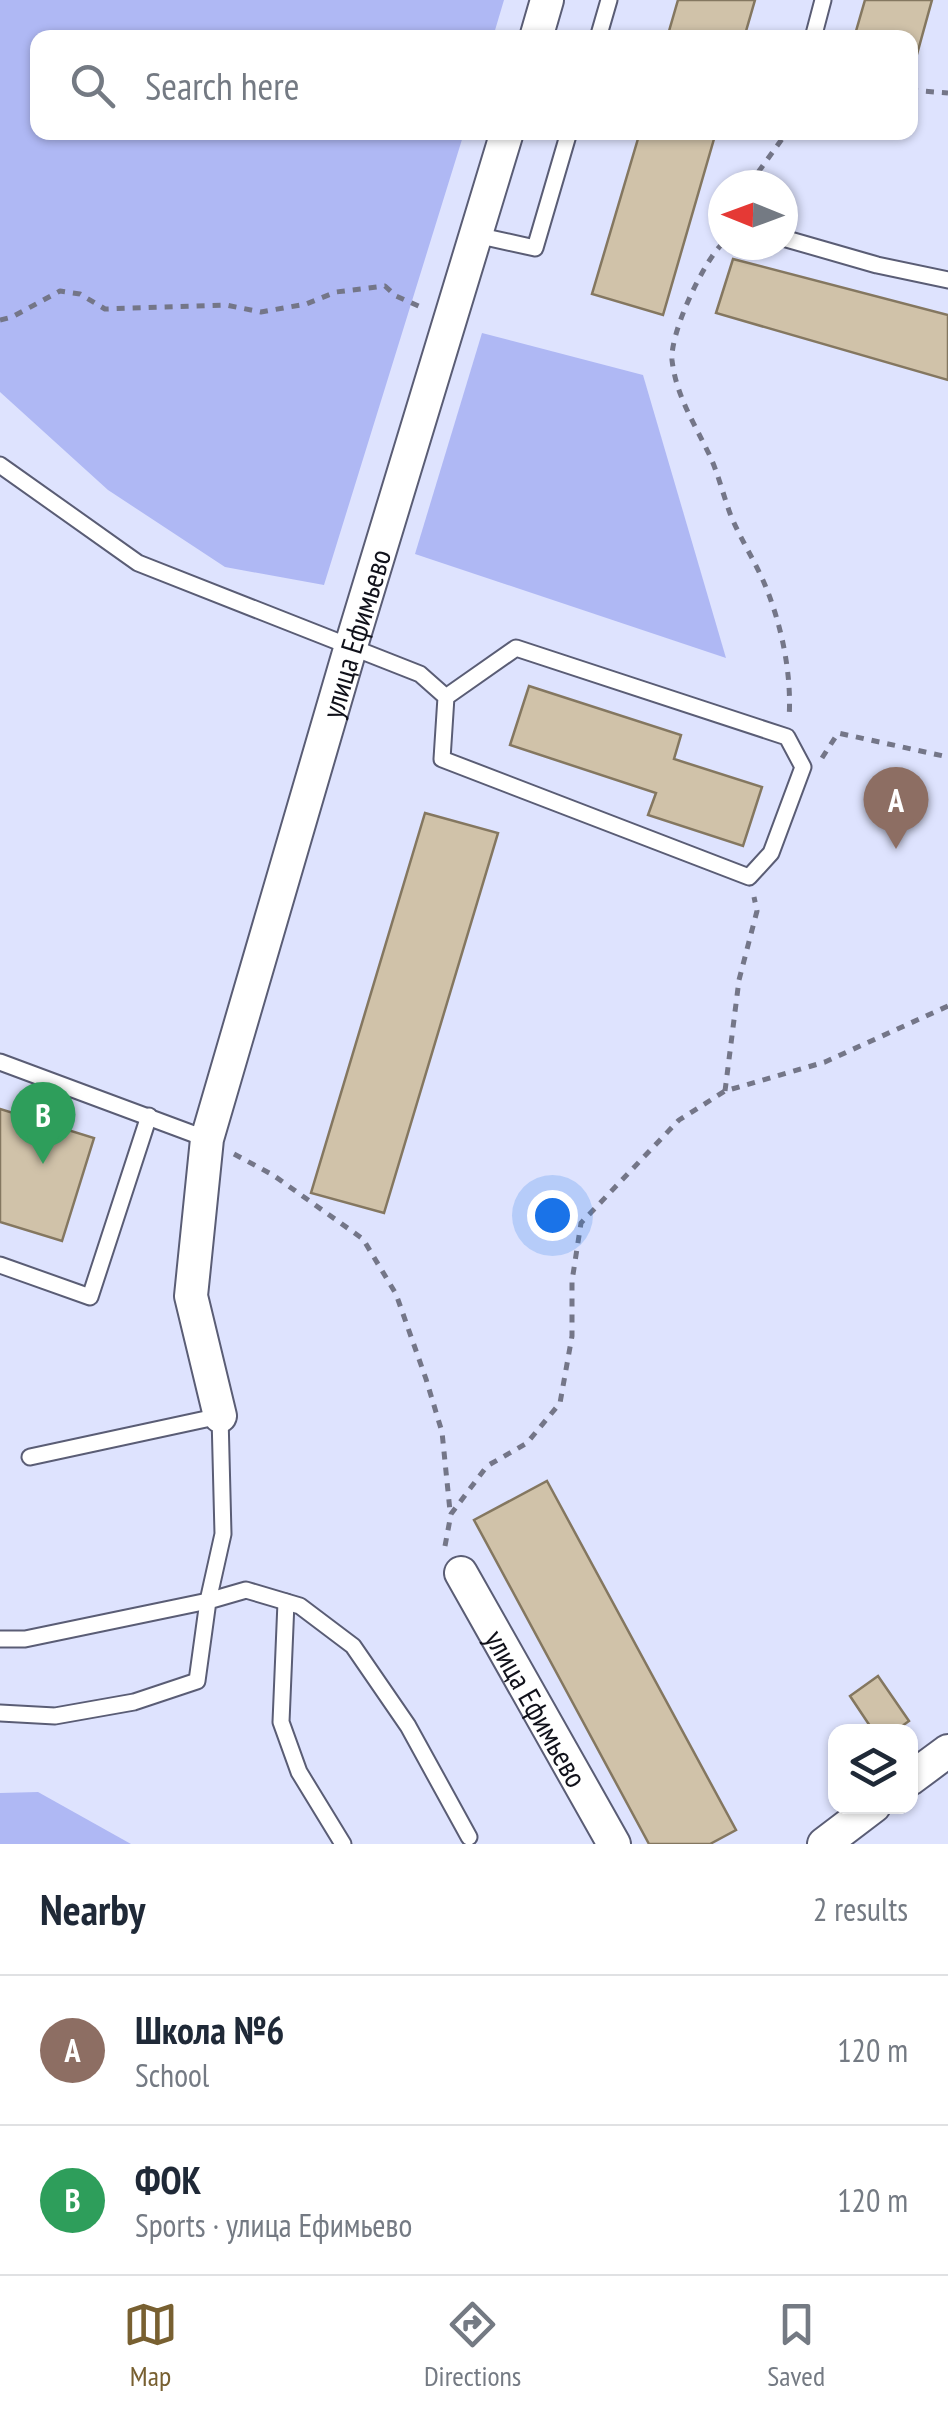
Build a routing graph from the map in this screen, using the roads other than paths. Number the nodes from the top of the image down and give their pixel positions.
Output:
1 (547, 0) edge
2 (609, 0) edge
3 (822, 0) edge
4 (538, 30) edge
5 (600, 30) edge
6 (815, 30) edge
7 (505, 140) edge
8 (568, 140) edge
9 (476, 235) junction
10 (798, 242) edge
11 (948, 280) edge
12 (0, 465) edge
13 (350, 649) junction
14 (446, 698) junction
15 (0, 1062) edge
16 (149, 1116) junction
17 (207, 1139) junction
18 (0, 1265) edge
19 (220, 1416) junction
20 (30, 1457) dead end
21 (453, 1559) road end
22 (208, 1600) junction
23 (286, 1602) junction
24 (0, 1639) edge
25 (0, 1713) edge
26 (948, 1751) edge
27 (918, 1773) edge
28 (863, 1814) edge
29 (469, 1837) dead end
30 (343, 1844) edge
31 (614, 1844) edge
32 (824, 1844) edge

1 - 4 street
2 - 5 lane
3 - 6 lane
7 - 9 street, улица Ефимьево
8 - 9 lane
9 - 13 street, улица Ефимьево
10 - 11 lane
12 - 13 lane
13 - 14 lane
13 - 17 street, улица Ефимьево
14 - 14 lane
15 - 16 lane
16 - 17 lane
16 - 18 lane
17 - 19 street, улица Ефимьево
19 - 20 lane
19 - 22 lane
21 - 31 street, улица Ефимьево
22 - 23 lane
22 - 24 lane
22 - 25 lane
23 - 29 lane
23 - 30 lane
26 - 27 street
28 - 32 street

